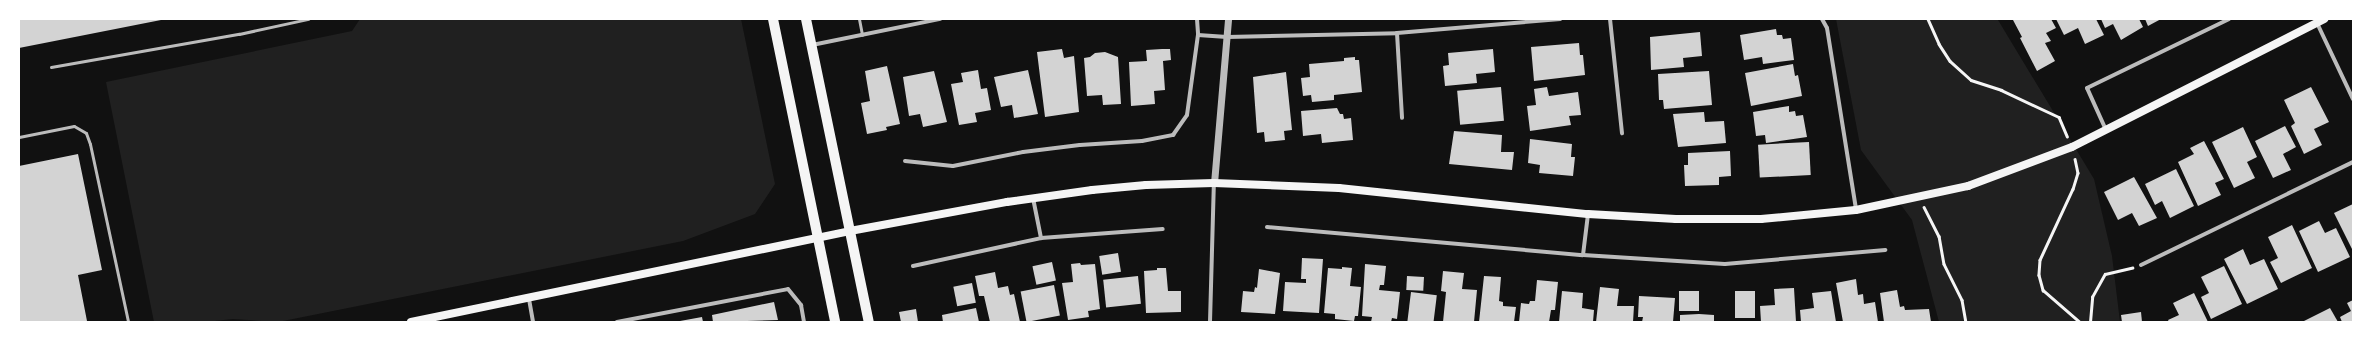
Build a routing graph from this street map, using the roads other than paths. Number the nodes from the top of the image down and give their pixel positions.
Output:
1 (308, 19) edge
2 (773, 19) edge
3 (806, 19) edge
4 (859, 19) edge
5 (940, 19) edge
6 (1197, 19) edge
7 (1228, 19) edge
8 (1560, 19) edge
9 (1610, 19) edge
10 (1822, 19) edge
11 (2229, 19) edge
12 (2319, 20) edge
13 (292, 21) edge
14 (1397, 33) junction
15 (862, 35) junction
16 (1198, 35) junction
17 (1227, 37) junction
18 (812, 45) junction
19 (51, 66) dead end
20 (2353, 99) edge
21 (1402, 118) dead end
22 (2106, 130) junction
23 (1622, 133) dead end
24 (19, 137) edge
25 (905, 161) dead end
26 (2353, 162) edge
27 (1214, 183) junction
28 (1033, 198) junction
29 (1856, 210) junction
30 (1588, 214) junction
31 (1267, 228) dead end
32 (1163, 229) dead end
33 (850, 232) junction
34 (818, 238) junction
35 (1041, 238) junction
36 (1885, 250) dead end
37 (1584, 255) junction
38 (913, 266) dead end
39 (2141, 266) road end
40 (529, 299) junction
41 (128, 322) edge
42 (411, 322) edge
43 (533, 322) edge
44 (617, 322) edge
45 (804, 322) edge
46 (835, 322) edge
47 (869, 322) edge
48 (1210, 322) edge

1 - 13 lane
2 - 34 main road
3 - 18 main road
4 - 15 lane
5 - 15 street
6 - 16 street
7 - 17 street
8 - 14 street
9 - 23 street
10 - 29 street
11 - 22 street
12 - 20 street
12 - 22 main road
13 - 19 lane
14 - 17 street
14 - 21 street
15 - 18 street
16 - 17 street
16 - 25 street
17 - 27 street
18 - 33 main road
22 - 29 main road
24 - 41 lane
26 - 39 street
27 - 28 main road
27 - 30 main road
27 - 48 street
28 - 33 main road
28 - 35 street
29 - 30 main road
30 - 37 street
31 - 37 street
32 - 35 street
33 - 34 main road
33 - 47 main road
34 - 40 main road
34 - 46 main road
35 - 38 street
36 - 37 street
40 - 42 main road
40 - 43 street
44 - 45 street

